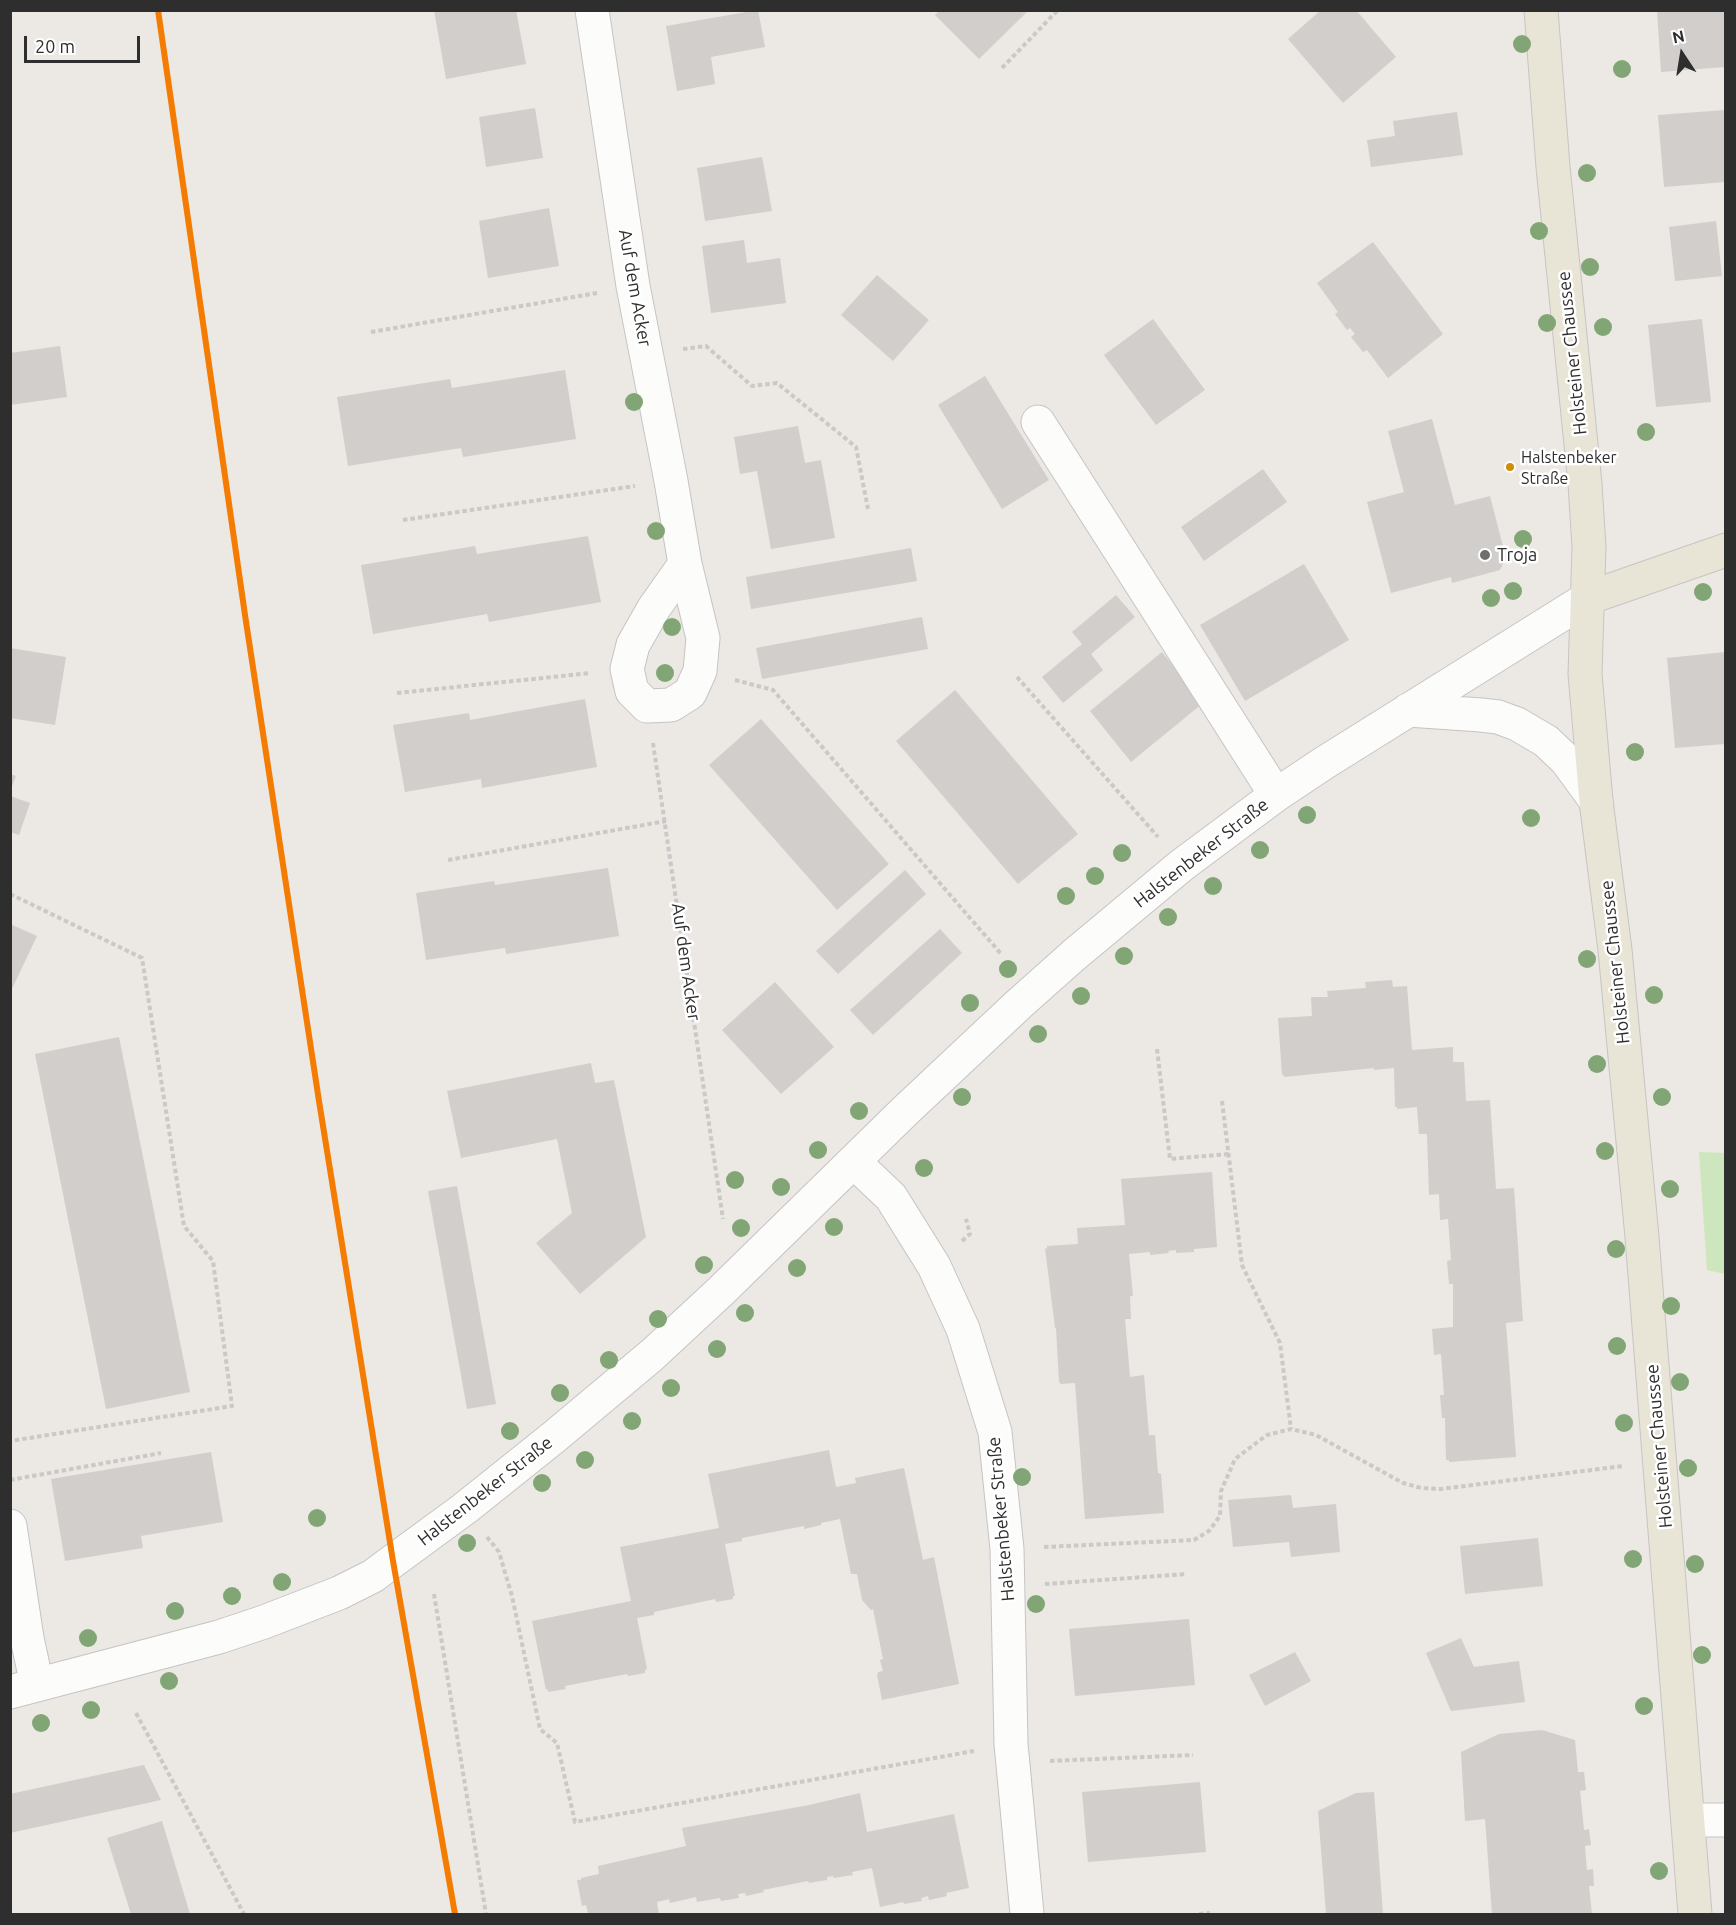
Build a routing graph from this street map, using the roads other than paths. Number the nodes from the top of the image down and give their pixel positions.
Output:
1 (592, 10) edge
2 (1541, 10) edge
3 (1038, 422) dead end
4 (1725, 549) edge
5 (685, 564) junction
6 (1588, 598) junction
7 (1408, 710) junction
8 (1276, 795) junction
9 (1596, 801) junction
10 (854, 1162) junction
11 (10, 1527) edge
12 (24, 1689) edge
13 (1688, 1820) junction
14 (1725, 1820) edge
15 (1027, 1914) edge
16 (1695, 1914) edge

1 - 5 street, Auf dem Acker
2 - 6 main road, Holsteiner Chaussee
3 - 8 street
4 - 6 main road
5 - 5 street, Auf dem Acker
6 - 7 street, Halstenbeker Straße
6 - 9 main road, Holsteiner Chaussee
7 - 8 street, Halstenbeker Straße
7 - 9 street
8 - 10 street, Halstenbeker Straße
9 - 13 main road, Holsteiner Chaussee
10 - 12 street, Halstenbeker Straße
10 - 15 street, Halstenbeker Straße
11 - 12 street, Halstenbeker Straße
13 - 14 street
13 - 16 main road, Holsteiner Chaussee

